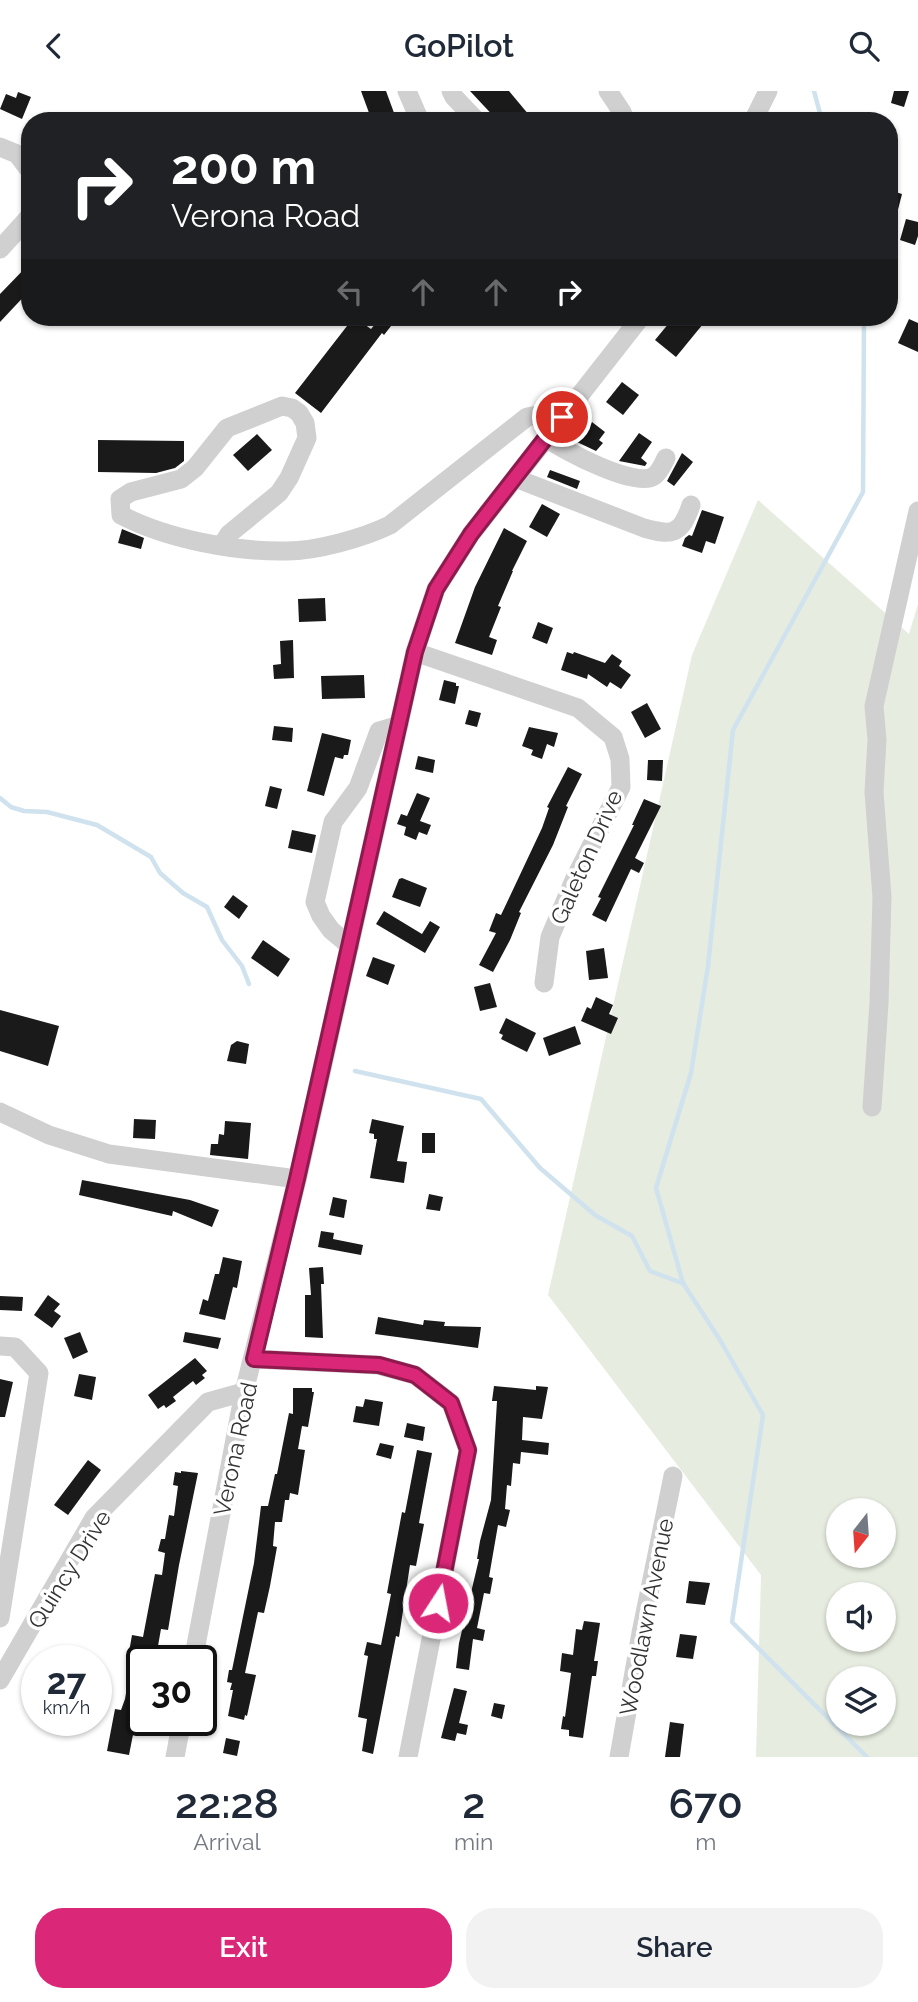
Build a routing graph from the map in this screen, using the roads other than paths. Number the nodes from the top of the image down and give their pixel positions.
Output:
1 (407, 91) edge
2 (451, 91) edge
3 (608, 91) edge
4 (764, 93) edge
5 (416, 112) edge
6 (468, 112) edge
7 (622, 112) edge
8 (757, 112) edge
9 (0, 147) edge
10 (21, 159) edge
11 (21, 226) edge
12 (0, 249) edge
13 (634, 326) edge
14 (562, 417) junction
15 (546, 438) junction
16 (666, 458) dead end
17 (515, 478) junction
18 (691, 505) dead end
19 (918, 511) edge
20 (222, 545) junction
21 (415, 652) junction
22 (399, 725) junction
23 (350, 946) junction
24 (544, 983) dead end
25 (872, 1107) dead end
26 (0, 1112) edge
27 (297, 1179) junction
28 (0, 1346) edge
29 (254, 1359) junction
30 (244, 1392) junction
31 (673, 1476) dead end
32 (0, 1618) edge
33 (196, 1645) edge
34 (0, 1680) edge
35 (179, 1736) edge
36 (175, 1757) edge
37 (408, 1757) edge
38 (619, 1757) edge

1 - 5 street
2 - 6 street
3 - 7 street
4 - 8 street
9 - 10 street
11 - 12 street
13 - 14 street, Verona Road
14 - 15 street, Verona Road
14 - 20 street
15 - 16 street
15 - 17 street, Verona Road
17 - 18 street
17 - 21 street, Verona Road
19 - 25 street
20 - 20 street
21 - 22 street, Verona Road
21 - 24 street, Galeton Drive
22 - 23 street, Verona Road
22 - 23 street
23 - 27 street, Verona Road
26 - 27 street
27 - 29 street, Verona Road
28 - 32 street
29 - 30 street, Verona Road
29 - 37 street
30 - 33 street, Verona Road
30 - 34 street, Quincy Drive
31 - 38 street, Woodlawn Avenue
35 - 36 street

